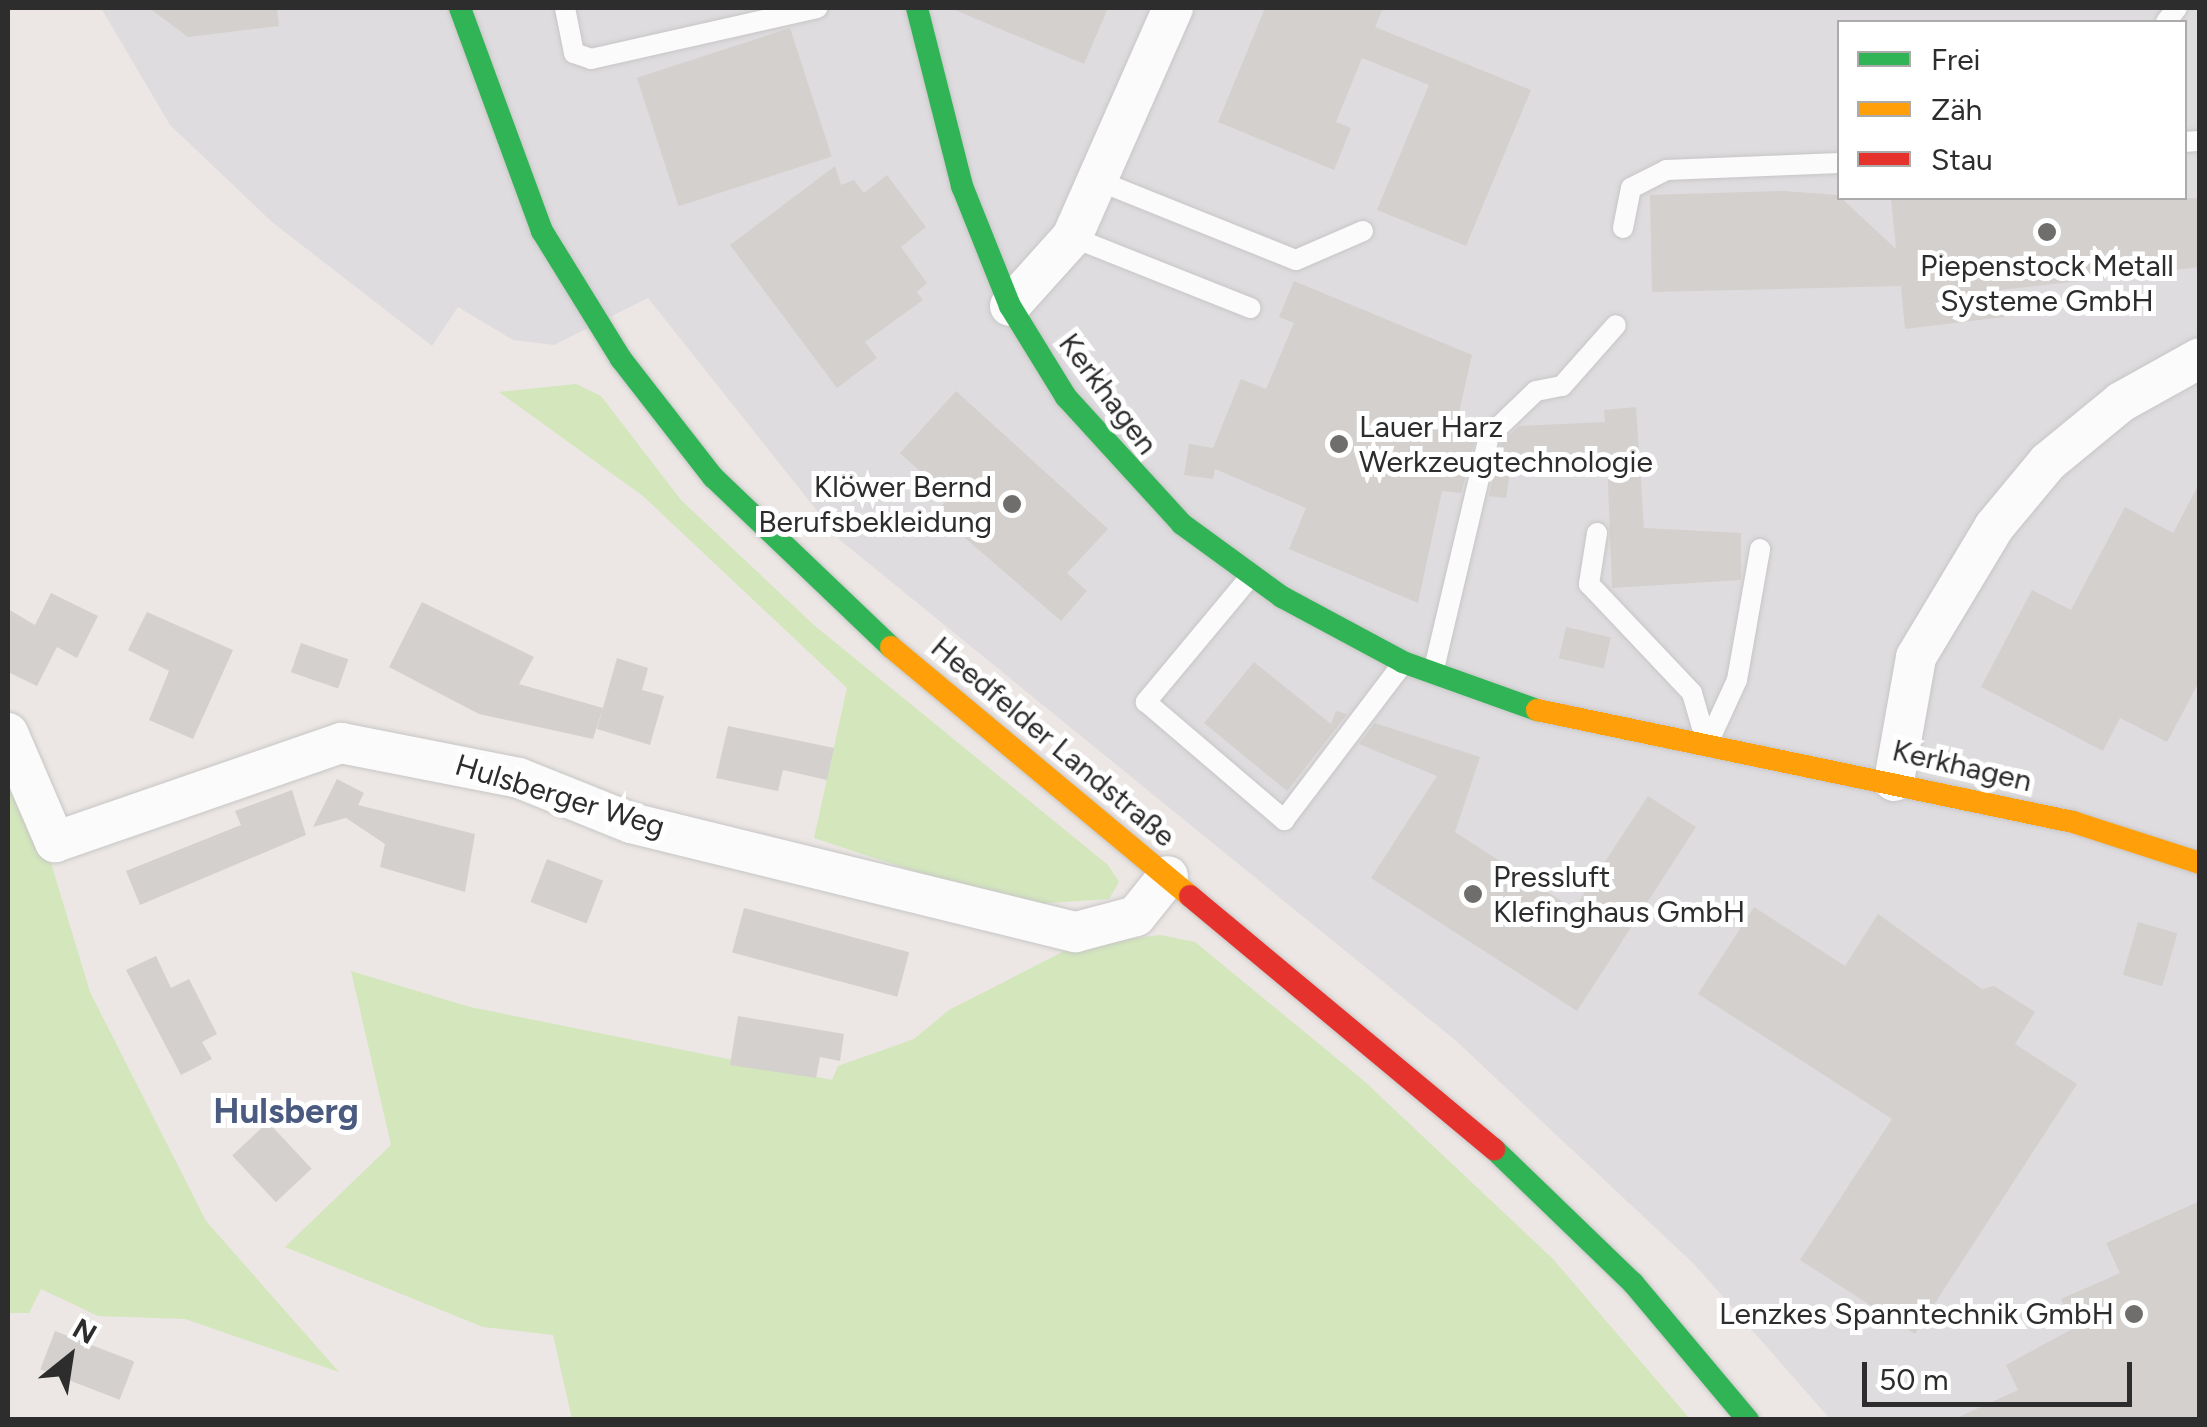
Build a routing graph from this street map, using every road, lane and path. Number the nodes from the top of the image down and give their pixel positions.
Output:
1 (460, 8) edge
2 (565, 8) edge
3 (817, 8) edge
4 (917, 8) edge
5 (1173, 8) edge
6 (1837, 163) edge
7 (1099, 181) junction
8 (1623, 228) dead end
9 (1363, 231) dead end
10 (1072, 237) junction
11 (1010, 306) junction
12 (1250, 308) dead end
13 (1616, 324) dead end
14 (2200, 358) edge
15 (1596, 533) dead end
16 (1760, 550) dead end
17 (1252, 576) junction
18 (1403, 662) junction
19 (1432, 675) junction
20 (8, 733) edge
21 (1707, 745) junction
22 (1894, 781) junction
23 (2200, 863) edge
24 (1168, 876) junction
25 (1748, 1420) edge

1 - 24 main road, Heedfelder Landstraße
2 - 3 lane
4 - 11 main road, Kerkhagen
5 - 7 street
6 - 8 lane
7 - 9 lane
7 - 10 street
10 - 11 street
10 - 12 lane
11 - 17 main road, Kerkhagen
13 - 19 lane
14 - 22 street
15 - 21 lane
16 - 21 lane
17 - 18 main road, Kerkhagen
17 - 18 lane
18 - 19 main road, Kerkhagen
19 - 21 main road, Kerkhagen
20 - 24 street, Hulsberger Weg
21 - 22 main road, Kerkhagen
22 - 23 main road, Kerkhagen
24 - 25 main road, Heedfelder Landstraße

